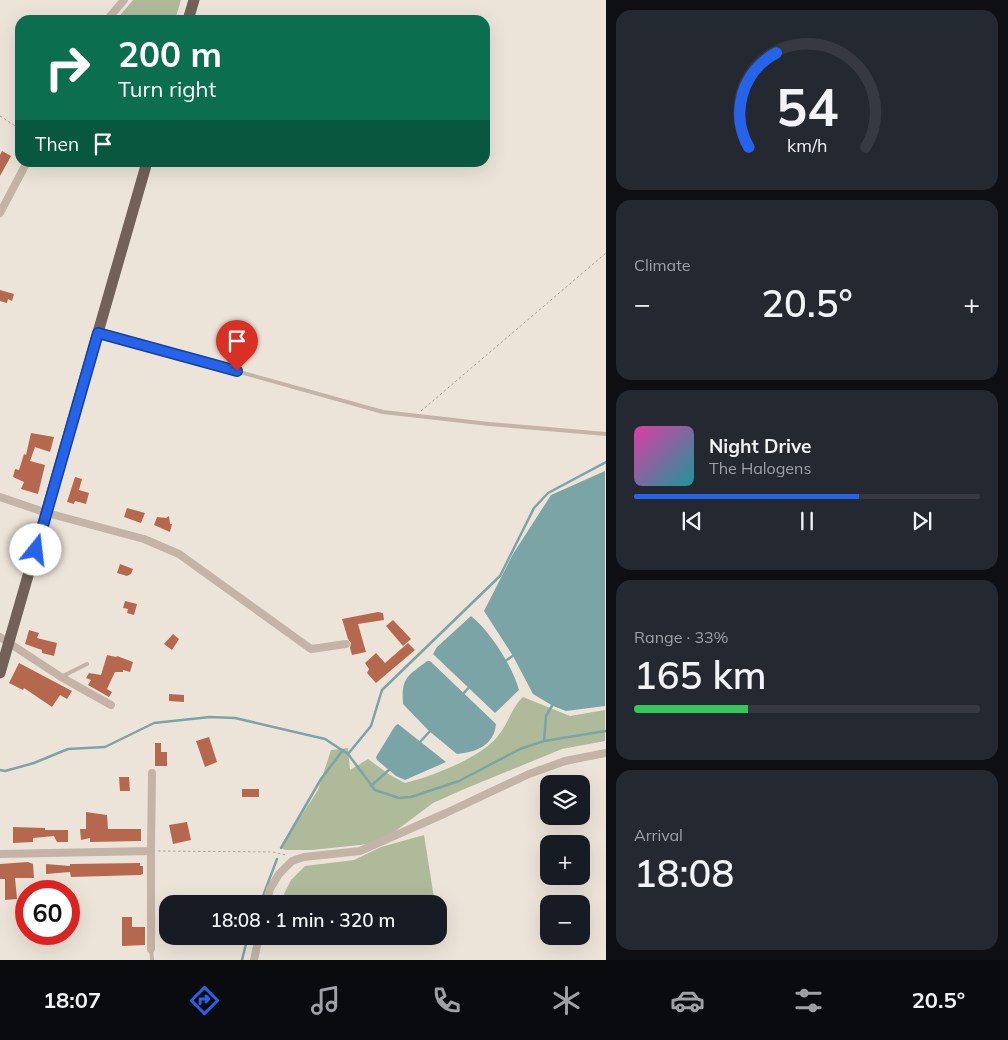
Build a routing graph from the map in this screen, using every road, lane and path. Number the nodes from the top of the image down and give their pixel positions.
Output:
1 (124, 0) edge
2 (194, 0) edge
3 (111, 15) edge
4 (190, 15) edge
5 (0, 116) edge
6 (15, 125) edge
7 (25, 167) edge
8 (146, 167) edge
9 (0, 213) edge
10 (606, 253) edge
11 (98, 333) junction
12 (414, 416) junction
13 (606, 434) edge
14 (0, 497) edge
15 (47, 513) junction
16 (4, 640) edge
17 (346, 644) dead end
18 (87, 664) dead end
19 (0, 673) edge
20 (61, 677) junction
21 (110, 705) dead end
22 (606, 753) edge
23 (152, 773) dead end
24 (151, 851) junction
25 (0, 854) edge
26 (292, 861) junction
27 (268, 895) edge
28 (257, 945) edge
29 (151, 949) joint
30 (152, 960) edge
31 (254, 960) edge

1 - 3 street
2 - 4 main road
5 - 6 path
7 - 9 street
8 - 11 main road
10 - 12 path
11 - 12 lane
11 - 15 main road
12 - 13 lane
14 - 15 street
15 - 16 main road
15 - 17 street
16 - 19 main road
16 - 20 street
18 - 20 lane
20 - 21 street
22 - 26 street
23 - 24 street
24 - 25 street
24 - 26 path
24 - 29 street
26 - 27 street
28 - 31 street
29 - 30 lane

